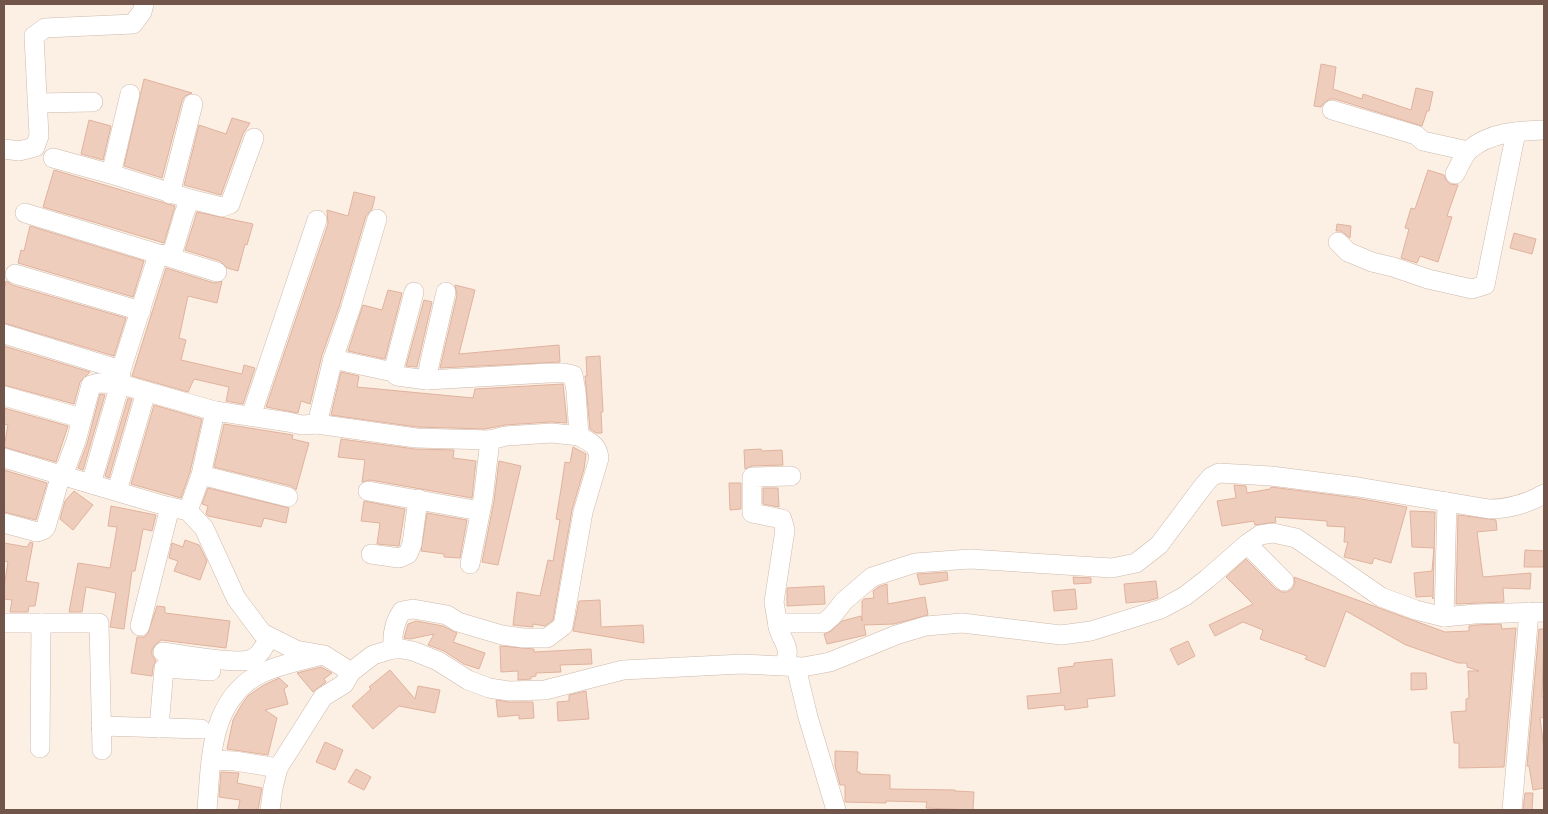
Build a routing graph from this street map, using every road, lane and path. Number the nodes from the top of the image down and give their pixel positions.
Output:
1 (144, 4) edge
2 (130, 94) dead end
3 (93, 102) dead end
4 (37, 103) junction
5 (193, 104) dead end
6 (1332, 110) dead end
7 (1544, 130) edge
8 (1516, 132) junction
9 (254, 138) dead end
10 (4, 149) edge
11 (1468, 151) junction
12 (53, 158) dead end
13 (111, 174) junction
14 (1455, 174) dead end
15 (170, 194) junction
16 (190, 200) junction
17 (25, 213) dead end
18 (377, 218) dead end
19 (317, 220) dead end
20 (1338, 242) dead end
21 (158, 255) junction
22 (217, 272) dead end
23 (14, 274) dead end
24 (414, 292) dead end
25 (446, 292) dead end
26 (141, 312) junction
27 (4, 334) edge
28 (333, 360) junction
29 (394, 372) junction
30 (121, 377) junction
31 (427, 380) junction
32 (146, 392) junction
33 (4, 396) edge
34 (215, 411) junction
35 (251, 416) junction
36 (82, 418) junction
37 (318, 424) junction
38 (579, 436) junction
39 (490, 440) junction
40 (4, 458) edge
41 (61, 474) junction
42 (201, 475) junction
43 (792, 476) dead end
44 (91, 484) junction
45 (117, 491) junction
46 (368, 491) dead end
47 (1544, 494) edge
48 (288, 497) dead end
49 (418, 499) junction
50 (1447, 502) junction
51 (179, 509) junction
52 (480, 511) junction
53 (4, 523) edge
54 (1247, 544) junction
55 (371, 554) dead end
56 (470, 564) dead end
57 (1284, 581) dead end
58 (1537, 612) edge
59 (1444, 617) junction
60 (4, 623) edge
61 (41, 623) junction
62 (140, 626) dead end
63 (778, 626) junction
64 (269, 637) junction
65 (393, 649) junction
66 (163, 652) dead end
67 (324, 655) junction
68 (790, 666) junction
69 (211, 671) dead end
70 (351, 672) junction
71 (101, 726) junction
72 (159, 728) junction
73 (201, 729) dead end
74 (40, 748) dead end
75 (102, 750) dead end
76 (212, 760) junction
77 (278, 768) junction
78 (207, 810) edge
79 (270, 810) edge
80 (836, 810) edge
81 (1512, 810) edge

1 - 4 street
2 - 13 street
3 - 4 street
4 - 10 street
5 - 15 street
6 - 11 street
7 - 8 street
8 - 11 street
8 - 20 street
9 - 16 street
11 - 14 street
12 - 13 street
13 - 15 street
15 - 16 street
16 - 21 street
17 - 21 street
18 - 28 street
19 - 35 street
21 - 22 street
21 - 26 street
23 - 26 street
24 - 29 street
25 - 31 street
26 - 30 street
27 - 30 street
28 - 29 street
28 - 37 street
29 - 31 street
30 - 32 street
30 - 36 street
30 - 44 street
31 - 38 street
32 - 34 street
32 - 45 street
33 - 36 street
34 - 35 street
34 - 42 street
35 - 37 street
36 - 41 street
37 - 39 street
38 - 39 street
38 - 65 street
39 - 52 street
40 - 41 street
41 - 44 street
41 - 53 street
42 - 48 street
42 - 51 street
43 - 63 street
44 - 45 street
45 - 51 street
46 - 49 street
47 - 50 street
49 - 52 street
49 - 55 street
50 - 59 street
50 - 63 street
51 - 62 street
51 - 64 street
52 - 56 street
54 - 57 street
54 - 59 street
54 - 68 street
58 - 59 street
58 - 81 street
60 - 61 street
61 - 71 street
61 - 74 street
63 - 68 street
64 - 66 street
64 - 67 street
65 - 68 street
65 - 70 street
67 - 70 street
67 - 76 street
68 - 80 street
69 - 72 street
70 - 77 street
71 - 72 street
71 - 75 street
72 - 73 street
76 - 77 street
76 - 78 street
77 - 79 street

